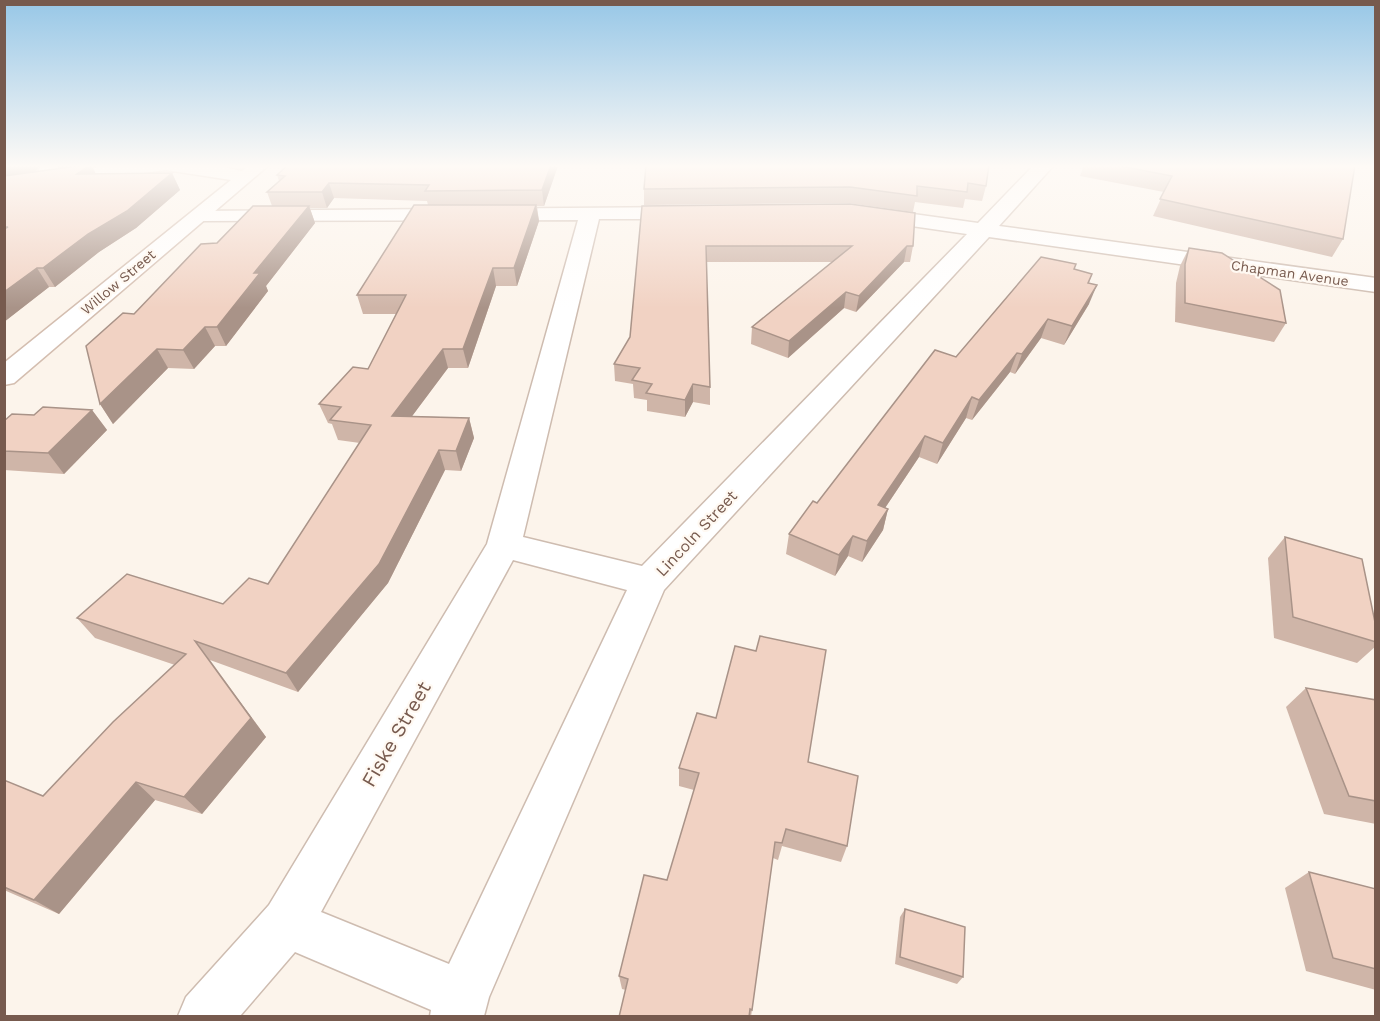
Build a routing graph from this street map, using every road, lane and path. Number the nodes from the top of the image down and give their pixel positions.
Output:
1 (203, 213) edge
2 (707, 213) edge
3 (860, 213) edge
4 (1000, 213) edge
5 (590, 214) junction
6 (200, 215) junction
7 (983, 230) junction
8 (1376, 285) edge
9 (4, 377) edge
10 (504, 545) junction
11 (649, 582) junction
12 (287, 923) junction
13 (460, 1006) edge
14 (205, 1017) edge

1 - 6 street, Willow Street
2 - 5 street
3 - 7 street, Chapman Avenue
4 - 7 street, Lincoln Street
5 - 6 street
5 - 10 street, Fiske Street
6 - 9 street, Willow Street
7 - 8 street, Chapman Avenue
7 - 11 street, Lincoln Street
10 - 11 street
10 - 12 street, Fiske Street
11 - 13 street, Lincoln Street
12 - 13 street
12 - 14 street, Fiske Street

